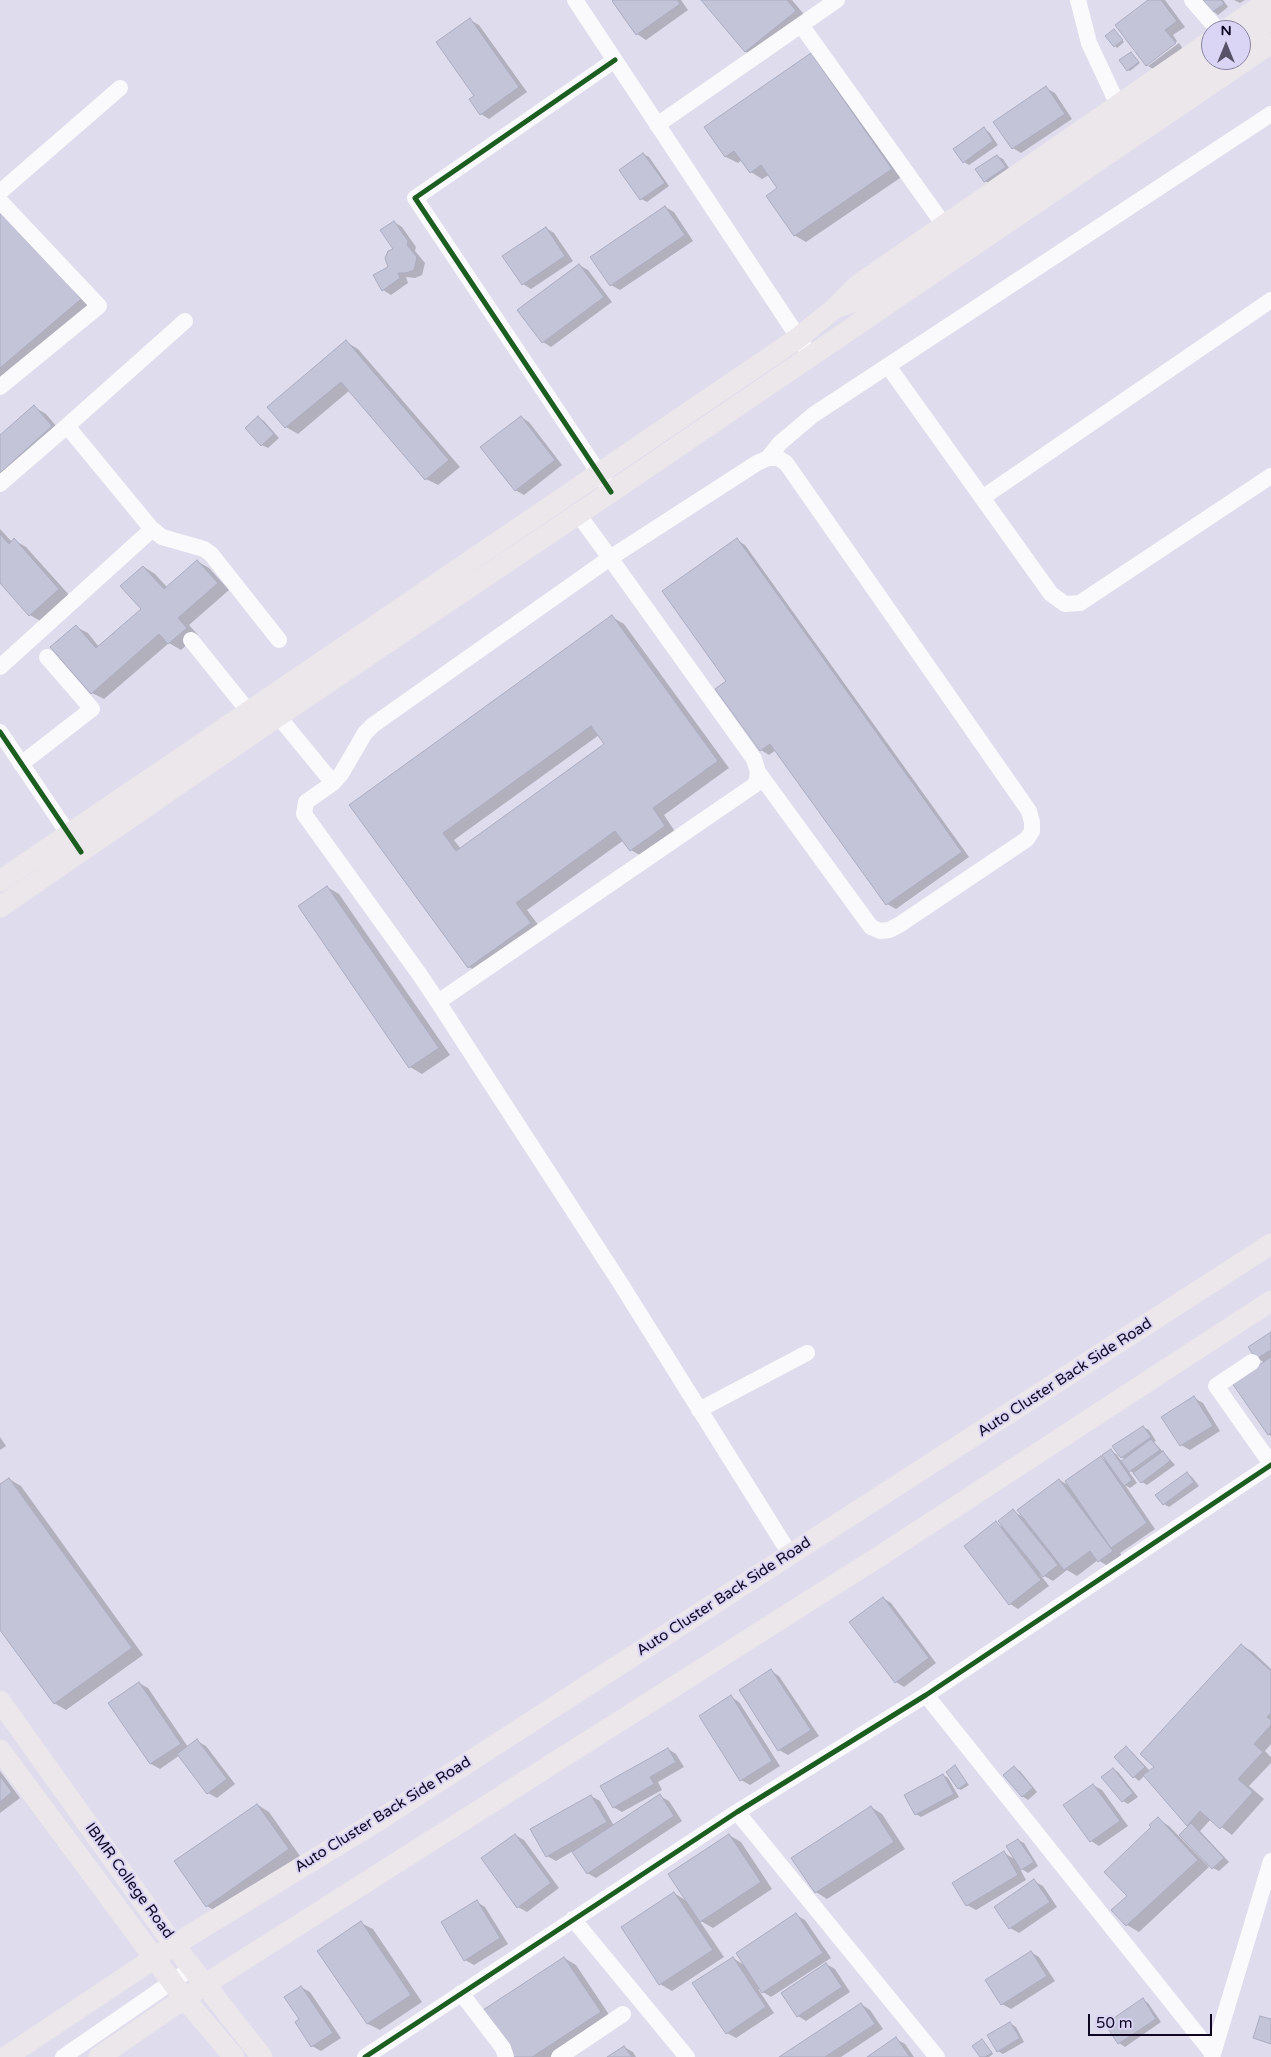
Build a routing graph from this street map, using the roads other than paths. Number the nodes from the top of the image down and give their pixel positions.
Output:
1 (575, 0) edge
2 (837, 0) edge
3 (1078, 0) edge
4 (1192, 0) edge
5 (1270, 0) edge
6 (1271, 18) edge
7 (1209, 20) edge
8 (1241, 20) edge
9 (801, 25) junction
10 (1251, 32) edge
11 (1271, 43) edge
12 (1201, 48) edge
13 (615, 60) junction
14 (1201, 67) edge
15 (120, 88) dead end
16 (1118, 105) junction
17 (1271, 114) edge
18 (657, 125) junction
19 (0, 192) edge
20 (0, 201) edge
21 (944, 225) junction
22 (1271, 300) edge
23 (836, 308) junction
24 (185, 321) dead end
25 (798, 338) junction
26 (810, 356) junction
27 (888, 366) junction
28 (0, 387) edge
29 (67, 426) junction
30 (768, 458) junction
31 (599, 473) junction
32 (1271, 476) edge
33 (0, 484) edge
34 (612, 492) junction
35 (982, 498) junction
36 (578, 514) junction
37 (151, 528) junction
38 (610, 558) junction
39 (191, 640) dead end
40 (280, 640) dead end
41 (47, 657) dead end
42 (0, 667) edge
43 (278, 716) junction
44 (242, 724) junction
45 (0, 732) edge
46 (21, 764) junction
47 (758, 772) junction
48 (333, 783) junction
49 (69, 834) junction
50 (81, 852) junction
51 (0, 880) edge
52 (0, 907) edge
53 (438, 1002) junction
54 (1271, 1244) edge
55 (1271, 1301) edge
56 (807, 1353) dead end
57 (1252, 1362) dead end
58 (700, 1410) junction
59 (1271, 1465) edge
60 (790, 1554) junction
61 (926, 1695) junction
62 (0, 1701) edge
63 (0, 1750) edge
64 (737, 1812) junction
65 (1271, 1861) edge
66 (573, 1919) junction
67 (174, 1945) junction
68 (154, 1958) junction
69 (198, 1976) junction
70 (177, 1990) junction
71 (461, 1993) junction
72 (623, 2014) dead end
73 (1213, 2055) edge
74 (6, 2057) edge
75 (63, 2057) edge
76 (99, 2057) edge
77 (233, 2057) edge
78 (262, 2057) edge
79 (366, 2057) edge
80 (506, 2057) edge
81 (559, 2057) edge
82 (687, 2057) edge
83 (937, 2057) edge

1 - 13 street
2 - 9 street
3 - 16 street
4 - 7 street
5 - 8 main road
6 - 10 main road
9 - 18 street
9 - 21 street
11 - 26 main road
12 - 16 main road
13 - 18 street
13 - 31 street
14 - 23 main road
15 - 19 street
16 - 21 main road
17 - 27 street
18 - 25 street
20 - 28 street
21 - 23 main road
22 - 35 street
23 - 25 main road
24 - 29 street
25 - 26 street
25 - 31 main road
26 - 34 main road
27 - 30 street
27 - 35 street
29 - 33 street
29 - 37 street
30 - 38 street
30 - 47 street
31 - 34 street
31 - 44 main road
32 - 35 street
34 - 36 main road
36 - 38 street
36 - 43 main road
37 - 40 street
37 - 42 street
38 - 47 street
38 - 48 street
39 - 44 street
41 - 46 street
43 - 44 main road
43 - 48 street
44 - 49 main road
44 - 50 main road
45 - 46 street
46 - 49 street
47 - 53 street
48 - 53 street
49 - 50 street
49 - 51 main road
50 - 52 main road
53 - 58 street
54 - 60 main road, Auto Cluster Back Side Road
55 - 69 main road
56 - 58 street
57 - 59 street
58 - 60 street
59 - 61 street
60 - 67 main road, Auto Cluster Back Side Road
61 - 64 street
61 - 73 street
62 - 67 main road, IBMR College Road
63 - 68 main road, IBMR College Road
64 - 66 street
64 - 83 street
65 - 73 street
66 - 71 street
66 - 82 street
67 - 68 main road, Auto Cluster Back Side Road
67 - 69 main road, IBMR College Road
68 - 70 main road, IBMR College Road
68 - 74 main road, Auto Cluster Back Side Road
69 - 70 main road
69 - 78 main road, IBMR College Road
70 - 75 street
70 - 76 main road
70 - 77 main road, IBMR College Road
71 - 79 street
71 - 80 street
72 - 81 street

